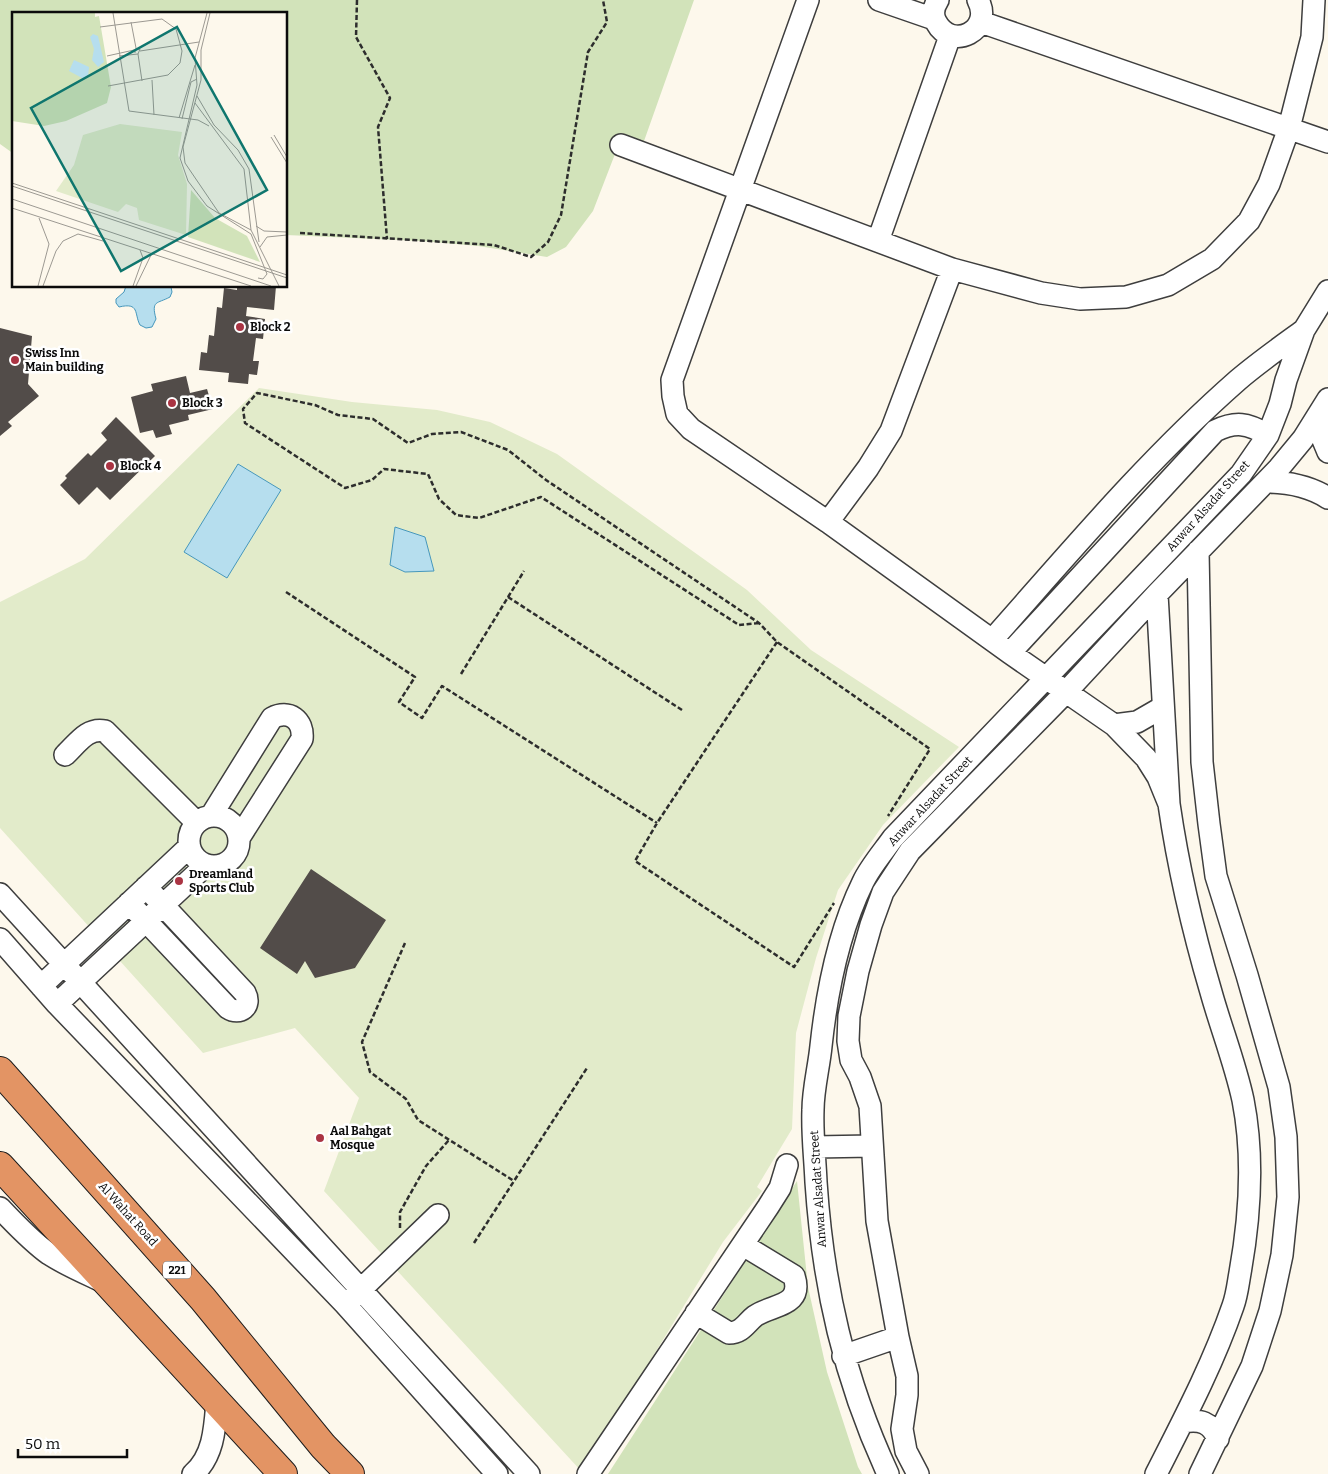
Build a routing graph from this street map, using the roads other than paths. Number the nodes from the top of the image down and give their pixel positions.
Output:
1 (808, 0) edge
2 (879, 0) edge
3 (978, 0) edge
4 (1314, 0) edge
5 (936, 10) edge
6 (981, 22) junction
7 (950, 36) junction
8 (1289, 128) junction
9 (1328, 142) edge
10 (621, 145) dead end
11 (741, 190) junction
12 (878, 241) junction
13 (952, 269) junction
14 (1328, 291) edge
15 (1304, 330) junction
16 (1323, 408) edge
17 (1199, 416) junction
18 (1215, 431) junction
19 (1268, 435) junction
20 (1328, 452) edge
21 (1266, 482) junction
22 (1328, 498) edge
23 (828, 522) junction
24 (1198, 551) junction
25 (1156, 594) junction
26 (992, 640) junction
27 (1010, 653) junction
28 (1046, 678) junction
29 (1066, 692) junction
30 (1163, 707) junction
31 (1114, 725) junction
32 (65, 755) dead end
33 (1169, 804) junction
34 (204, 819) junction
35 (239, 838) junction
36 (189, 847) junction
37 (206, 865) junction
38 (1216, 876) junction
39 (1185, 884) junction
40 (146, 886) junction
41 (0, 894) edge
42 (129, 903) junction
43 (164, 905) junction
44 (146, 921) junction
45 (0, 939) edge
46 (64, 964) junction
47 (80, 982) junction
48 (41, 986) junction
49 (57, 1004) junction
50 (0, 1071) edge
51 (12, 1098) edge
52 (872, 1146) junction
53 (814, 1147) junction
54 (786, 1165) dead end
55 (0, 1166) edge
56 (0, 1208) edge
57 (438, 1215) dead end
58 (743, 1245) junction
59 (110, 1285) junction
60 (361, 1289) junction
61 (345, 1304) junction
62 (696, 1314) junction
63 (898, 1337) junction
64 (844, 1356) junction
65 (217, 1401) junction
66 (1183, 1422) junction
67 (1218, 1439) junction
68 (193, 1474) edge
69 (283, 1474) edge
70 (350, 1474) edge
71 (497, 1474) edge
72 (529, 1474) edge
73 (588, 1474) edge
74 (888, 1474) edge
75 (918, 1474) edge
76 (1156, 1474) edge
77 (1200, 1474) edge

1 - 11 street
2 - 5 street
3 - 6 street
4 - 8 street
5 - 7 street
6 - 7 street
6 - 8 street
7 - 12 street
8 - 9 street
8 - 13 street
10 - 11 street
11 - 12 street
11 - 23 street
12 - 13 street
13 - 23 street
14 - 15 street, Anwar Alsadat Street
15 - 17 street
15 - 19 street, Anwar Alsadat Street
16 - 20 street
16 - 21 street, Anwar Alsadat Street
17 - 18 street
17 - 26 street
18 - 19 street
18 - 27 street
19 - 28 street, Anwar Alsadat Street
21 - 22 street
21 - 24 street, Anwar Alsadat Street
23 - 26 street
24 - 25 street, Anwar Alsadat Street
24 - 38 street
25 - 29 street, Anwar Alsadat Street
25 - 30 street
26 - 27 street
27 - 28 street
28 - 29 street
28 - 53 street, Anwar Alsadat Street
29 - 31 street
29 - 52 street, Anwar Alsadat Street
30 - 31 street
30 - 33 street
31 - 33 street
32 - 34 street
33 - 39 street
34 - 35 street
34 - 35 street
34 - 36 street
35 - 37 street
36 - 37 street
36 - 40 street
37 - 43 street
38 - 39 street
38 - 67 street
39 - 66 street
40 - 42 street
40 - 43 street
41 - 46 street
42 - 44 street
42 - 46 street
43 - 44 street
43 - 44 street
44 - 47 street
45 - 48 street
46 - 47 street
46 - 48 street
47 - 49 street
47 - 60 street
48 - 49 street
49 - 61 street
50 - 51 highway, Al Wahat Road / 221
51 - 70 highway, Al Wahat Road / 221
52 - 53 street
52 - 63 street, Anwar Alsadat Street
53 - 64 street, Anwar Alsadat Street
54 - 58 street
55 - 59 highway
56 - 59 street
57 - 60 street
58 - 62 street
58 - 62 street
59 - 65 highway
60 - 61 street
60 - 72 street
61 - 71 street
62 - 73 street
63 - 64 street
63 - 75 street, Anwar Alsadat Street
64 - 74 street, Anwar Alsadat Street
65 - 68 street
65 - 69 highway
66 - 67 street
66 - 76 street
67 - 77 street

